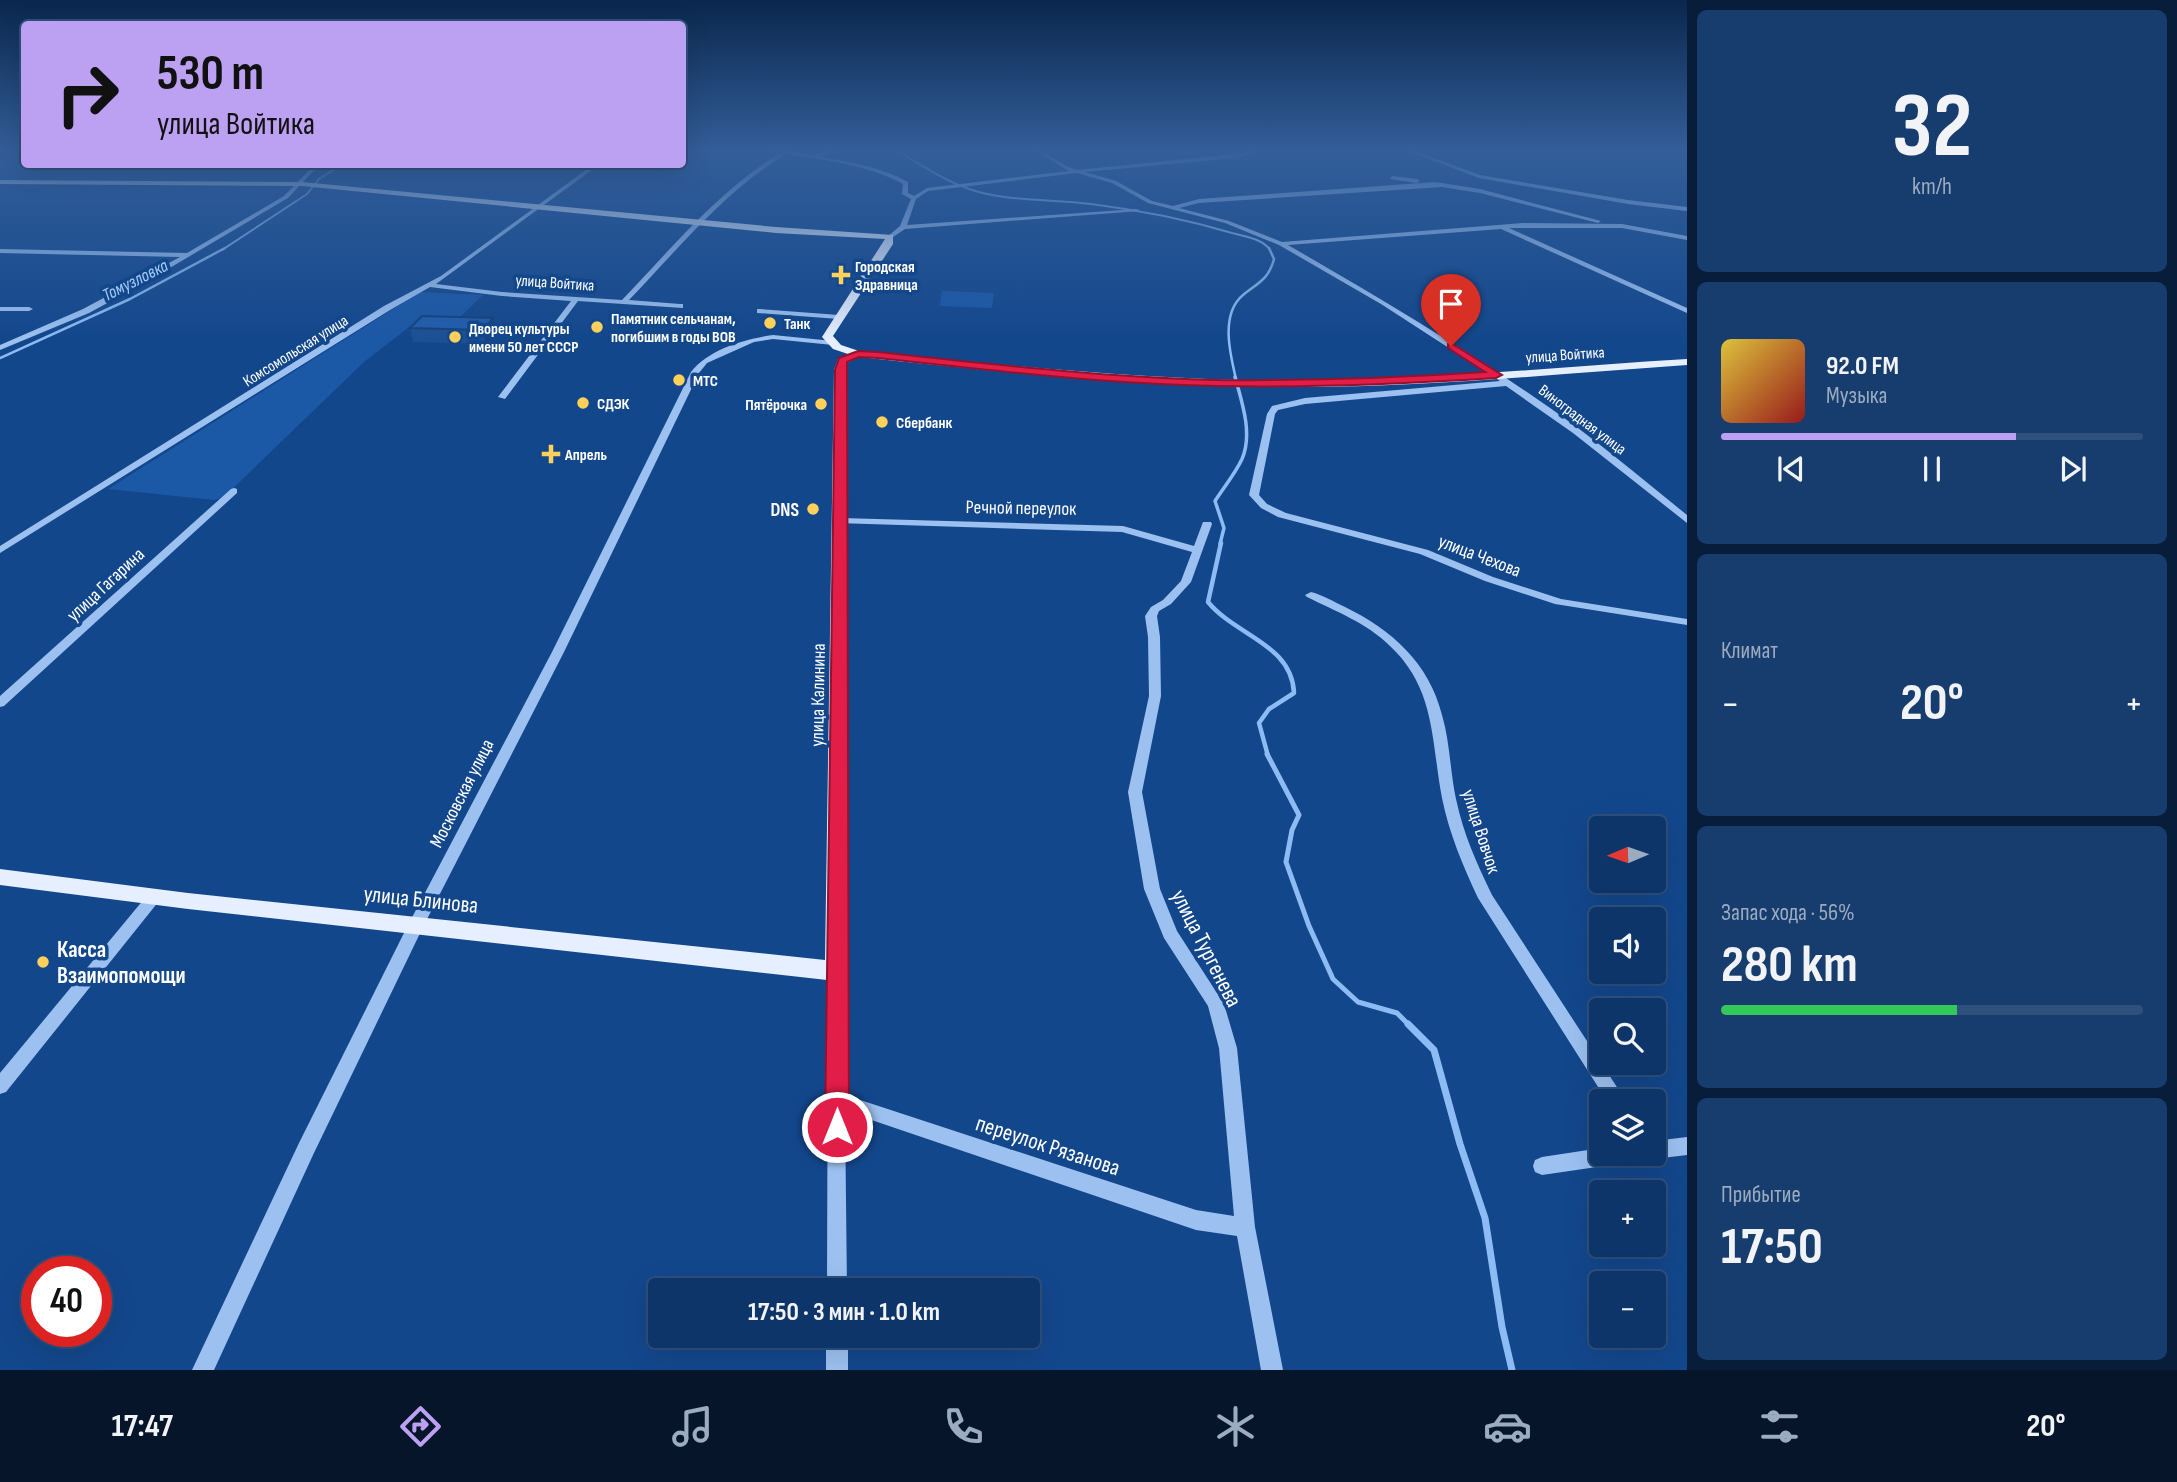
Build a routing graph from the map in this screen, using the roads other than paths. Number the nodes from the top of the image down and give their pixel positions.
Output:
1 (261, 212) edge
2 (531, 212) edge
3 (595, 212) edge
4 (711, 212) edge
5 (909, 212) edge
6 (1123, 212) edge
7 (1189, 212) edge
8 (1565, 212) edge
9 (701, 221) junction
10 (1500, 226) junction
11 (1622, 226) junction
12 (903, 227) junction
13 (890, 237) junction
14 (1687, 238) edge
15 (1281, 244) junction
16 (0, 251) edge
17 (188, 256) junction
18 (428, 285) junction
19 (576, 299) junction
20 (624, 302) junction
21 (680, 306) dead end
22 (0, 309) edge
23 (29, 309) dead end
24 (760, 311) dead end
25 (1687, 311) edge
26 (839, 317) junction
27 (833, 343) junction
28 (0, 348) edge
29 (858, 354) junction
30 (1687, 362) edge
31 (1496, 375) junction
32 (1508, 383) junction
33 (502, 397) dead end
34 (234, 491) dead end
35 (1687, 520) edge
36 (841, 521) junction
37 (1207, 524) dead end
38 (0, 550) edge
39 (1197, 550) junction
40 (1311, 595) dead end
41 (1687, 622) edge
42 (0, 703) edge
43 (0, 877) edge
44 (154, 897) junction
45 (416, 925) junction
46 (836, 971) junction
47 (0, 1086) edge
48 (1609, 1089) edge
49 (836, 1100) junction
50 (1687, 1146) edge
51 (1666, 1149) edge
52 (1589, 1159) edge
53 (1542, 1166) dead end
54 (1245, 1227) junction
55 (837, 1278) edge
56 (837, 1348) edge
57 (203, 1370) edge
58 (837, 1370) edge
59 (1272, 1370) edge

1 - 17 street
2 - 18 street, Комсомольская улица
3 - 9 main road
4 - 9 street
5 - 12 street
6 - 12 street
7 - 15 street, Виноградная улица
8 - 11 street
9 - 13 main road
9 - 20 street
10 - 11 street
10 - 15 street
10 - 25 street
11 - 14 street
12 - 13 street
13 - 26 main road
15 - 31 street, Виноградная улица
16 - 17 street
17 - 28 street
18 - 19 street, улица Войтика
18 - 38 street, Комсомольская улица
19 - 20 street, улица Войтика
19 - 33 street
20 - 21 street, улица Войтика
22 - 23 street
24 - 26 street
26 - 27 main road
27 - 29 main road
27 - 45 street, Московская улица
29 - 31 main road, улица Войтика
29 - 36 main road, улица Калинина
30 - 31 main road, улица Войтика
31 - 32 street, Виноградная улица
32 - 35 street, Виноградная улица
32 - 41 street, улица Чехова
34 - 42 street, улица Гагарина
36 - 39 street, Речной переулок
36 - 46 main road, улица Калинина
37 - 39 street, улица Тургенева
39 - 54 street, улица Тургенева
40 - 48 street, улица Вовчок
43 - 44 main road, улица Блинова
44 - 45 main road, улица Блинова
44 - 47 street
45 - 46 main road, улица Блинова
45 - 57 street, Московская улица
46 - 49 street, улица Калинина
49 - 54 street, переулок Рязанова
49 - 55 street, улица Калинина
50 - 51 street
52 - 53 street
54 - 59 street, улица Тургенева
56 - 58 street

